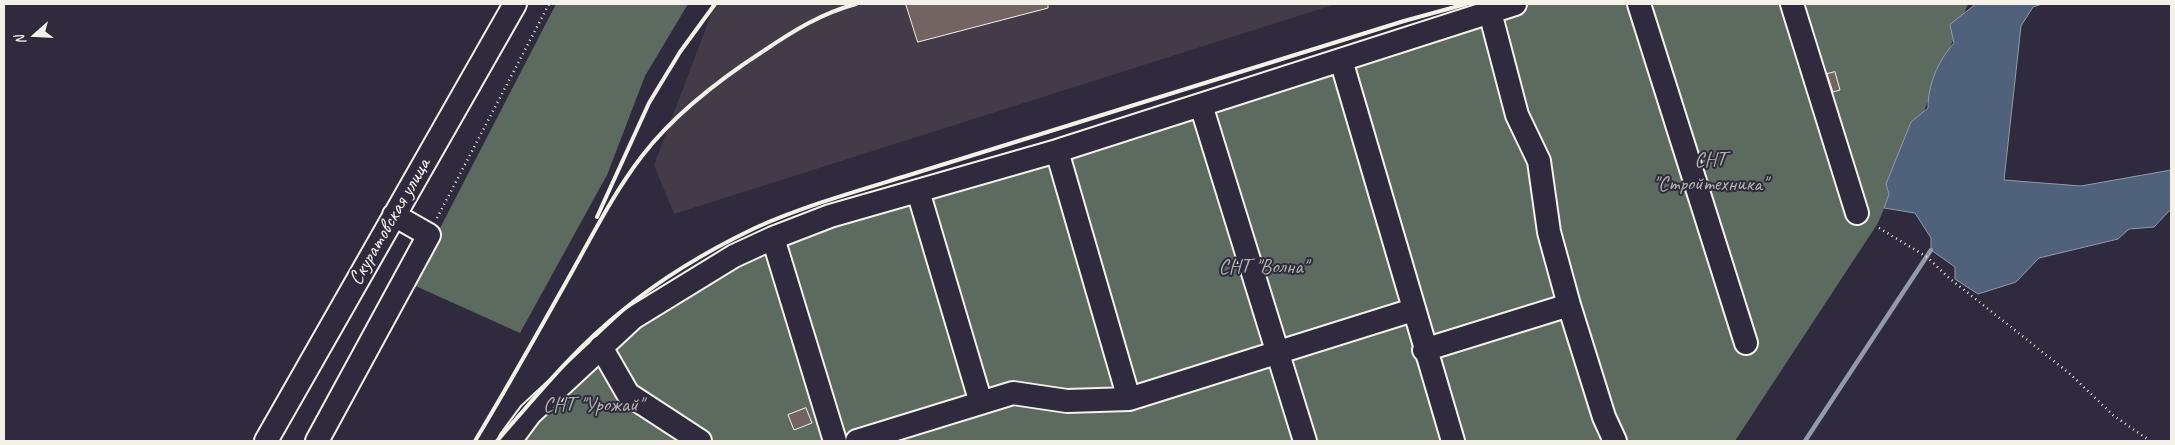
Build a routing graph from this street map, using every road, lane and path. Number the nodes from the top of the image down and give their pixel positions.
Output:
1 (515, 4) edge
2 (549, 4) edge
3 (1515, 4) edge
4 (1639, 4) edge
5 (1792, 4) edge
6 (1490, 12) junction
7 (1341, 60) junction
8 (1201, 105) junction
9 (1057, 151) junction
10 (918, 192) junction
11 (1857, 213) dead end
12 (394, 215) junction
13 (1879, 228) dead end
14 (429, 235) junction
15 (773, 238) junction
16 (1569, 305) junction
17 (1413, 310) junction
18 (1746, 343) dead end
19 (601, 347) junction
20 (1424, 350) junction
21 (1278, 354) junction
22 (1129, 399) junction
23 (981, 403) junction
24 (266, 441) edge
25 (317, 441) edge
26 (510, 441) edge
27 (700, 441) edge
28 (835, 441) edge
29 (857, 441) edge
30 (1305, 441) edge
31 (1452, 441) edge
32 (1615, 441) edge
33 (2150, 441) edge

1 - 12 street, Скуратовская улица
2 - 14 path
3 - 6 street
4 - 18 street
5 - 11 street
6 - 7 street
6 - 16 street
7 - 8 street
7 - 17 street
8 - 9 street
8 - 21 street
9 - 10 street
9 - 22 street
10 - 15 street
10 - 23 street
12 - 14 street
12 - 24 street, Скуратовская улица
13 - 33 path
14 - 25 street
15 - 19 street
15 - 28 street
16 - 20 street
16 - 32 street
17 - 20 street
17 - 21 street
19 - 26 street
19 - 27 street
20 - 31 street
21 - 22 street
21 - 30 street
22 - 23 street
23 - 29 street

